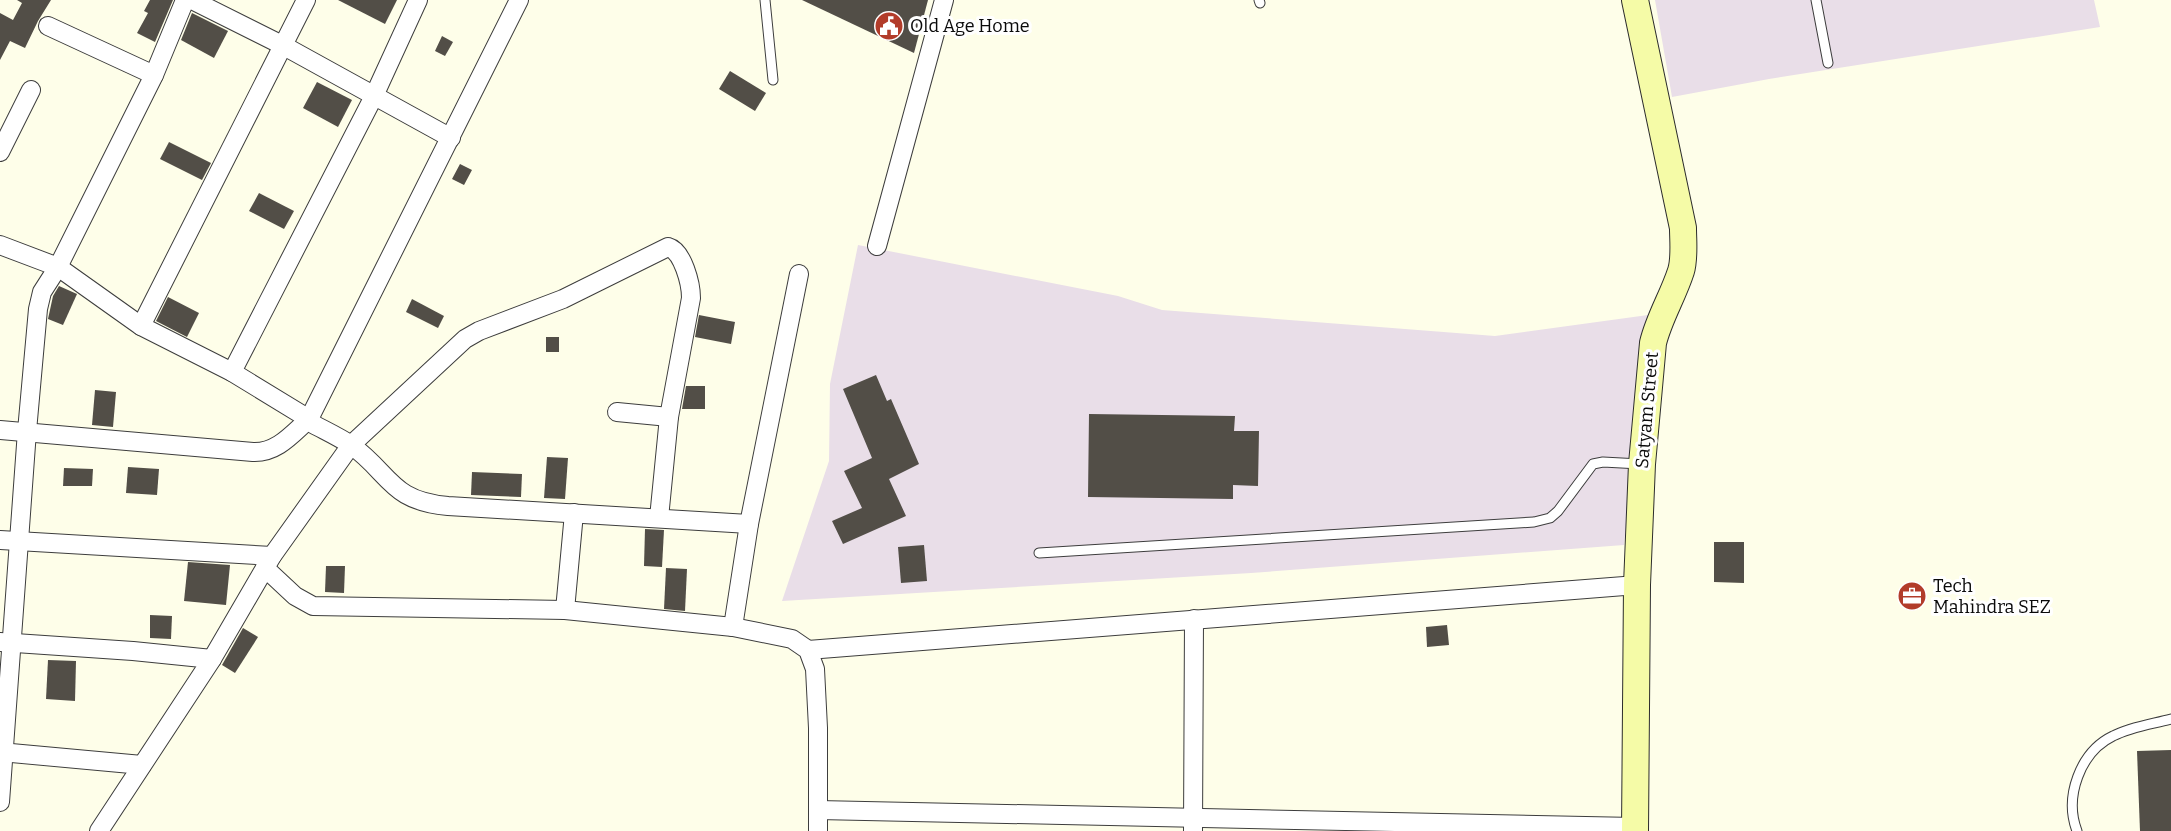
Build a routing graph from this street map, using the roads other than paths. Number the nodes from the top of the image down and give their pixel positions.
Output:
1 (185, 0) edge
2 (192, 0) edge
3 (306, 0) edge
4 (418, 0) edge
5 (519, 0) edge
6 (765, 0) edge
7 (944, 0) edge
8 (1635, 0) edge
9 (1815, 0) edge
10 (48, 26) dead end
11 (284, 46) junction
12 (1828, 63) dead end
13 (154, 75) junction
14 (773, 80) dead end
15 (31, 90) dead end
16 (374, 96) junction
17 (451, 138) junction
18 (0, 152) edge
19 (0, 244) edge
20 (877, 246) dead end
21 (57, 267) junction
22 (799, 274) dead end
23 (141, 326) junction
24 (232, 372) junction
25 (617, 412) dead end
26 (669, 417) junction
27 (309, 419) junction
28 (0, 430) edge
29 (27, 431) junction
30 (351, 445) junction
31 (1642, 464) junction
32 (574, 513) junction
33 (659, 518) junction
34 (749, 524) junction
35 (0, 540) edge
36 (20, 542) junction
37 (1038, 553) dead end
38 (269, 562) junction
39 (1637, 585) junction
40 (565, 610) junction
41 (1194, 619) junction
42 (733, 627) junction
43 (6, 643) edge
44 (808, 650) junction
45 (212, 659) junction
46 (2171, 719) edge
47 (2, 752) edge
48 (142, 765) junction
49 (0, 802) edge
50 (818, 810) junction
51 (1193, 824) edge
52 (1635, 829) edge
53 (99, 831) edge
54 (818, 831) edge
55 (2077, 831) edge

1 - 13 street
2 - 11 street
3 - 11 street
4 - 16 street
5 - 17 street
6 - 14 lane
7 - 20 street
8 - 31 street, Satyam Street
9 - 12 lane
10 - 13 street
11 - 16 street
11 - 23 street
13 - 21 street
15 - 18 street
16 - 17 street
16 - 24 street
17 - 27 street
19 - 21 street
21 - 23 street
21 - 29 street
22 - 34 street
23 - 24 street
24 - 27 street
25 - 26 street
26 - 30 street
26 - 33 street
27 - 29 street
27 - 30 street
28 - 29 street
29 - 36 street
30 - 32 street
30 - 38 street
31 - 37 lane
31 - 39 street, Satyam Street
32 - 33 street
32 - 40 street
33 - 34 street
34 - 42 street
35 - 36 street
36 - 38 street
36 - 43 street
38 - 40 street
38 - 45 street
39 - 41 street
39 - 52 street, Satyam Street
40 - 42 street
41 - 44 street
41 - 51 street
42 - 44 street
43 - 45 street
43 - 47 street
44 - 50 street
45 - 48 street
46 - 55 lane
47 - 48 street
47 - 49 street
48 - 53 street
50 - 51 street
50 - 54 street
51 - 52 street

